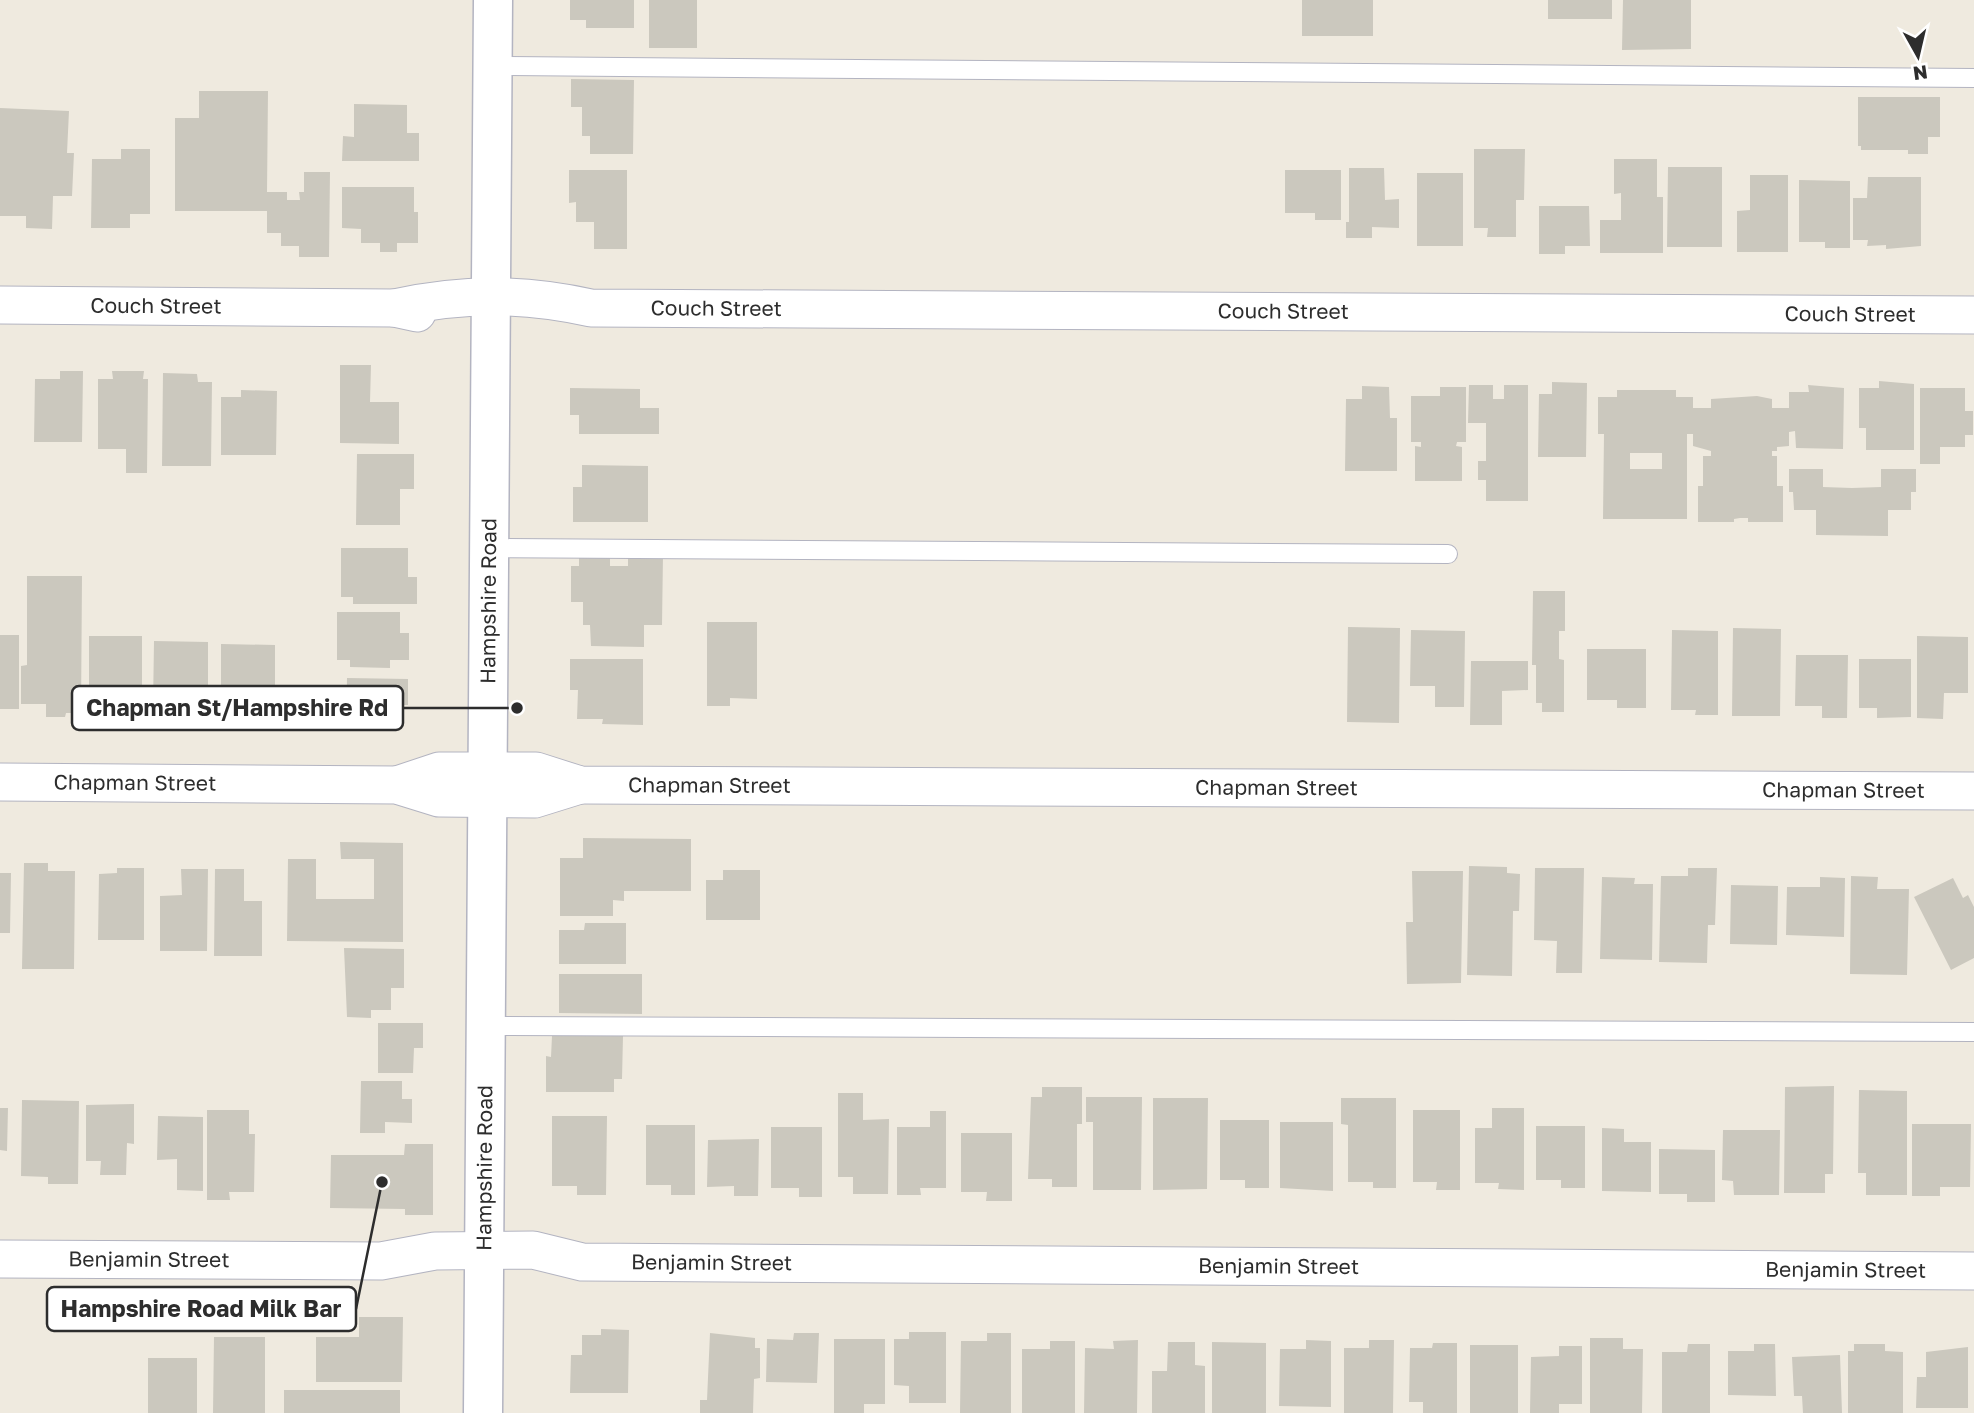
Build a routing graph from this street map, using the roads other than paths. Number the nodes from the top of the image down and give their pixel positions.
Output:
1 (494, 0) edge
2 (493, 66) junction
3 (1974, 78) edge
4 (0, 305) edge
5 (491, 308) junction
6 (1974, 315) edge
7 (488, 548) junction
8 (1448, 554) dead end
9 (0, 782) edge
10 (487, 785) junction
11 (1974, 792) edge
12 (485, 1026) junction
13 (1974, 1031) edge
14 (0, 1259) edge
15 (484, 1262) junction
16 (1974, 1271) edge
17 (483, 1413) edge

1 - 2 street, Hampshire Road
2 - 3 lane
2 - 5 street, Hampshire Road
4 - 5 street, Couch Street
5 - 6 street, Couch Street
5 - 7 street, Hampshire Road
7 - 8 lane
7 - 10 street, Hampshire Road
9 - 10 street, Chapman Street
10 - 11 street, Chapman Street
10 - 12 street, Hampshire Road
12 - 13 lane
12 - 15 street, Hampshire Road
14 - 15 street, Benjamin Street
15 - 16 street, Benjamin Street
15 - 17 street, Hampshire Road

